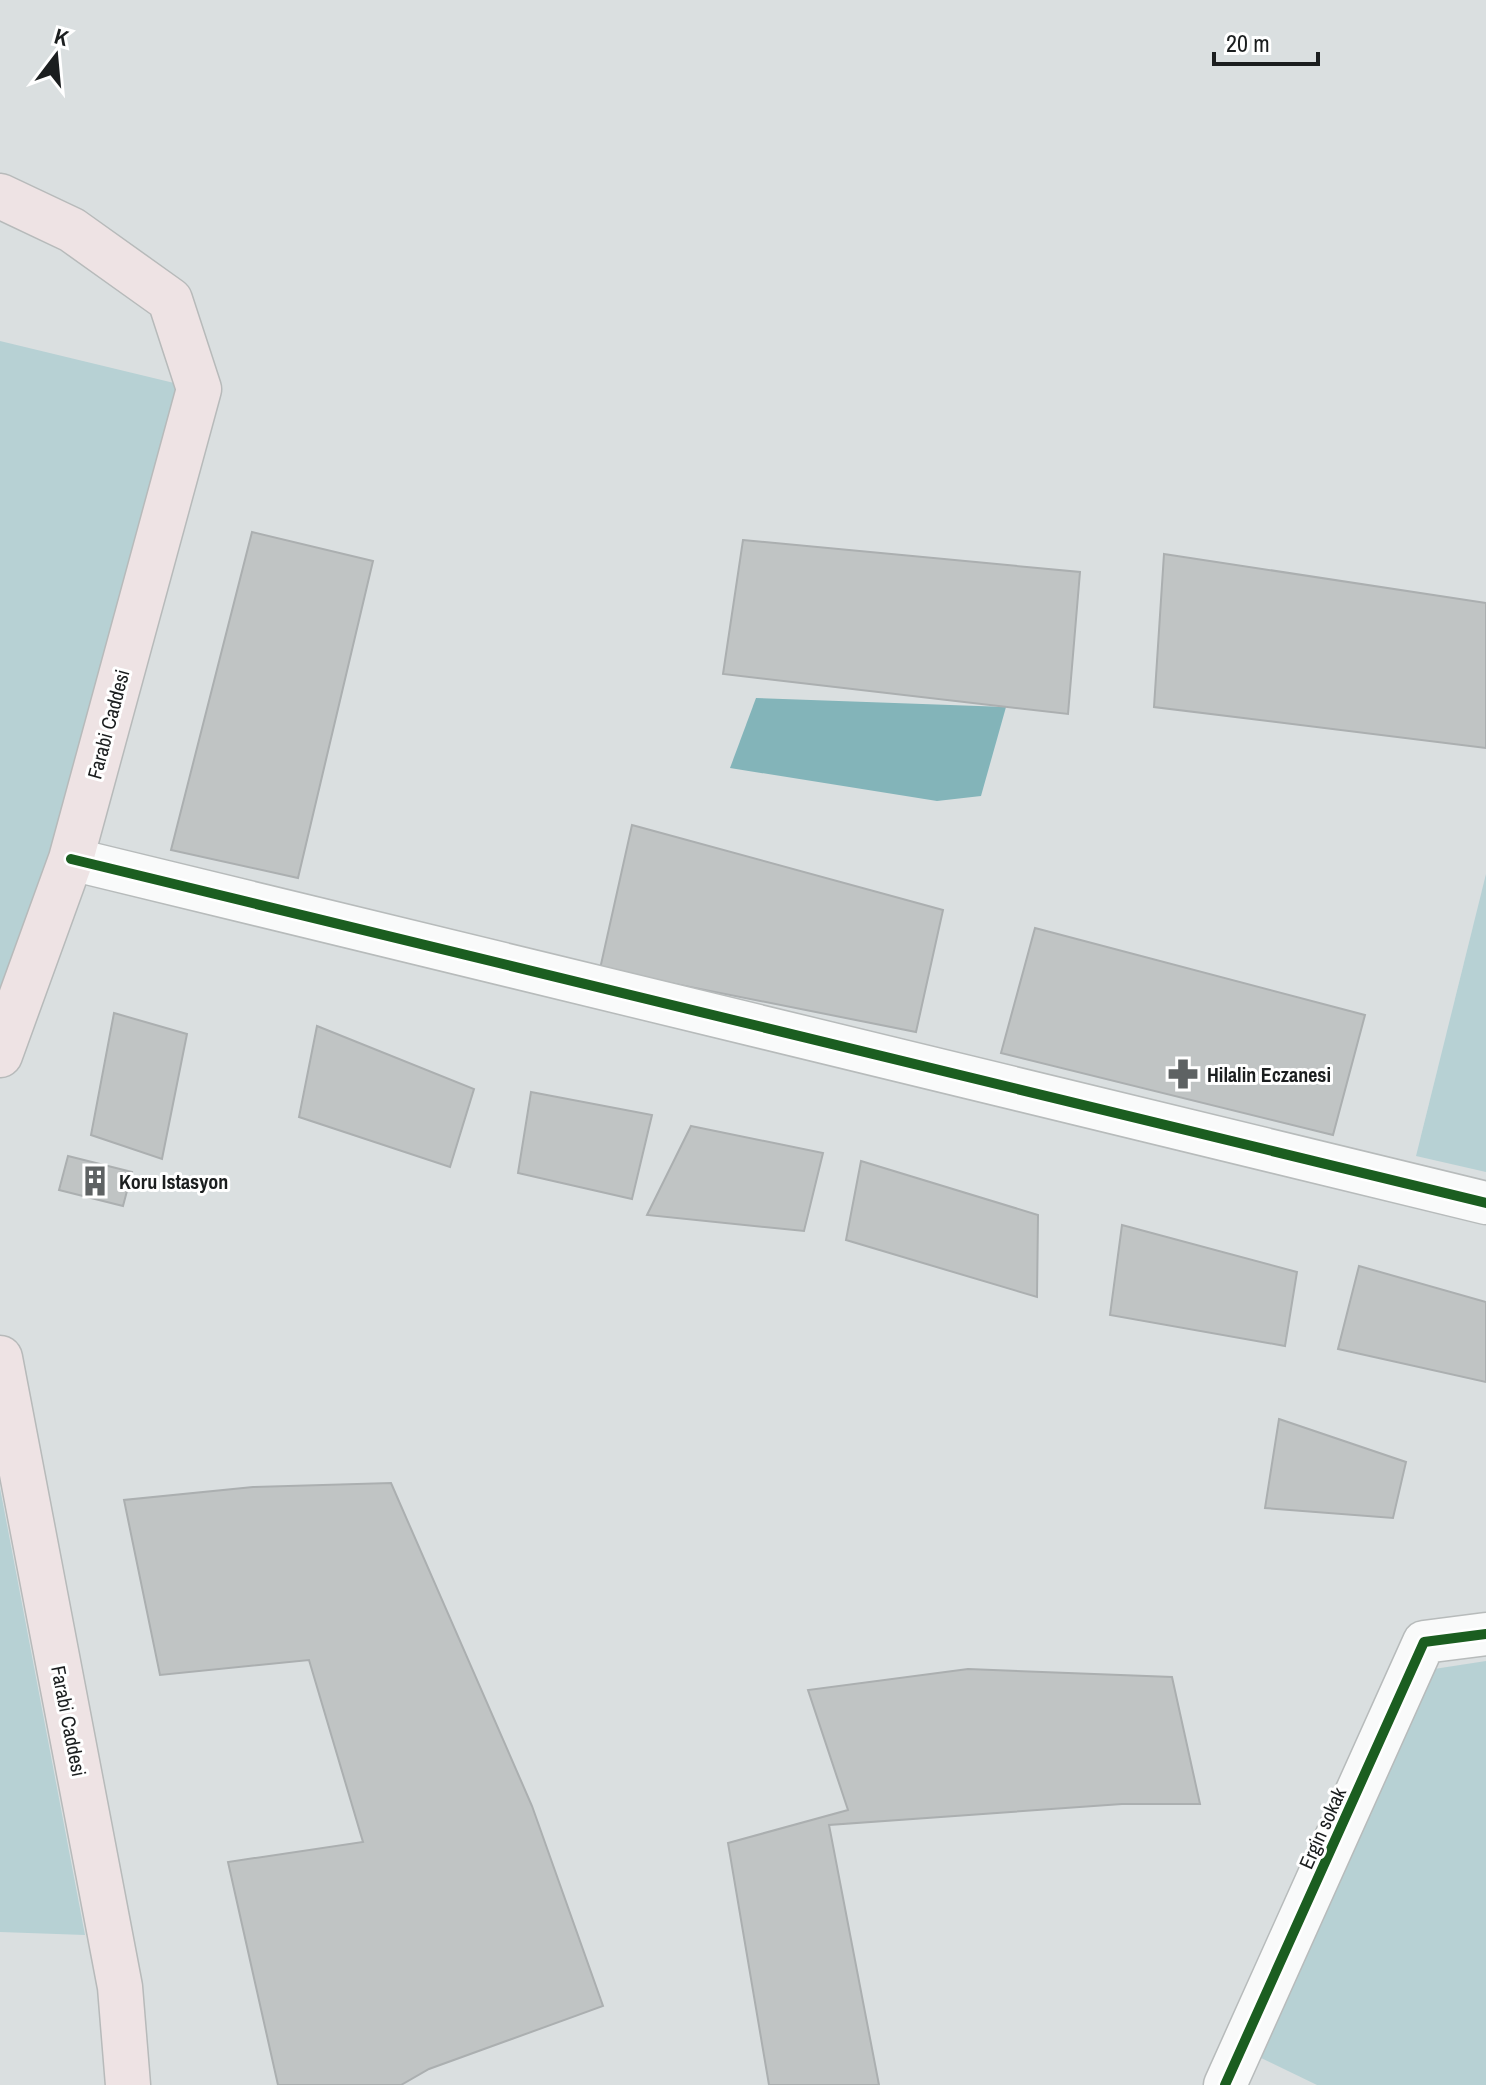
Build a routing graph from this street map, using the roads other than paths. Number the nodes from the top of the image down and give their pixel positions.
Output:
1 (0, 196) edge
2 (71, 859) junction
3 (0, 1055) edge
4 (1486, 1203) edge
5 (0, 1358) edge
6 (1486, 1634) edge
7 (128, 2085) edge
8 (1225, 2085) edge

1 - 2 main road, Farabi Caddesi
2 - 3 main road, Farabi Caddesi
2 - 4 street
5 - 7 main road, Farabi Caddesi
6 - 8 street, Ergin sokak

